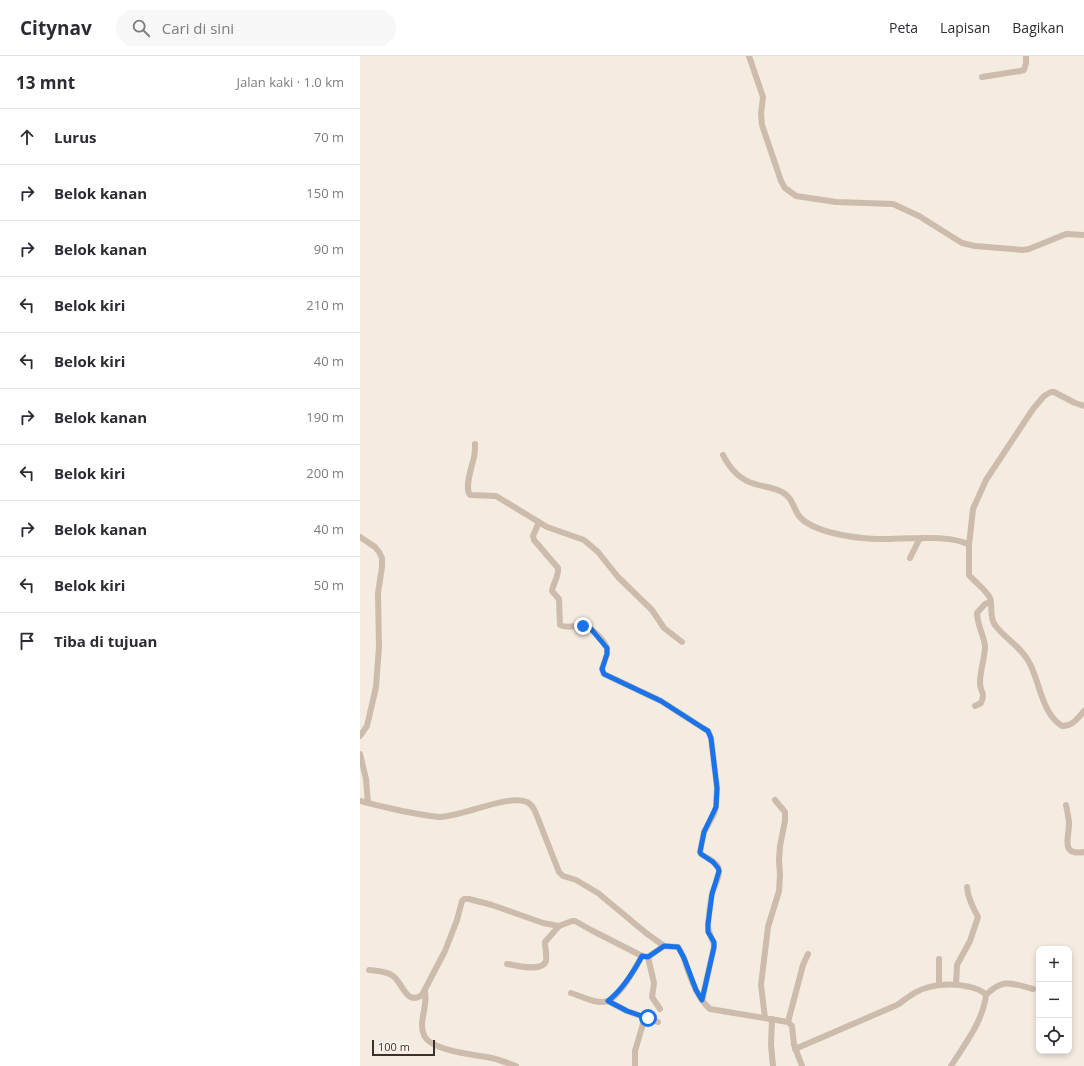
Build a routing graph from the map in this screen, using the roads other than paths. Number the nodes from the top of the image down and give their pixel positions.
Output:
1 (749, 56) edge
2 (1026, 56) edge
3 (982, 77) dead end
4 (1084, 235) edge
5 (1084, 406) edge
6 (475, 444) dead end
7 (723, 455) dead end
8 (539, 522) junction
9 (360, 537) edge
10 (922, 538) junction
11 (969, 545) junction
12 (910, 558) dead end
13 (990, 602) junction
14 (682, 642) dead end
15 (975, 706) dead end
16 (1084, 711) edge
17 (360, 736) edge
18 (360, 754) edge
19 (775, 800) dead end
20 (360, 801) edge
21 (368, 803) junction
22 (1066, 805) dead end
23 (1084, 852) edge
24 (967, 887) dead end
25 (559, 926) junction
26 (665, 946) junction
27 (808, 954) dead end
28 (645, 956) junction
29 (938, 959) dead end
30 (506, 964) dead end
31 (369, 970) dead end
32 (956, 984) junction
33 (939, 985) junction
34 (1033, 989) dead end
35 (425, 992) junction
36 (571, 993) dead end
37 (986, 995) junction
38 (702, 1000) junction
39 (608, 1001) junction
40 (660, 1009) dead end
41 (645, 1017) junction
42 (765, 1018) junction
43 (772, 1019) junction
44 (658, 1022) dead end
45 (788, 1022) junction
46 (796, 1051) junction
47 (801, 1064) edge
48 (516, 1066) edge
49 (635, 1066) edge
50 (773, 1066) edge
51 (952, 1066) edge

1 - 4 street
2 - 3 street
5 - 11 street
6 - 8 street
7 - 10 street
8 - 14 street
8 - 38 street
9 - 17 street
10 - 11 street
10 - 12 street
11 - 13 street
13 - 15 street
13 - 16 street
18 - 21 street
19 - 42 street
20 - 21 street
21 - 26 street
22 - 23 street
24 - 32 street
25 - 28 street
25 - 30 street
25 - 35 street
26 - 28 street
26 - 38 street
27 - 45 street
28 - 39 street
28 - 40 street
29 - 33 street
31 - 35 street
32 - 33 street
32 - 37 street
33 - 46 street
34 - 37 street
35 - 48 street
36 - 39 street
37 - 51 street
38 - 42 street
39 - 41 street
41 - 44 street
41 - 49 street
42 - 43 street
43 - 45 street
43 - 50 street
45 - 46 street
46 - 47 street

